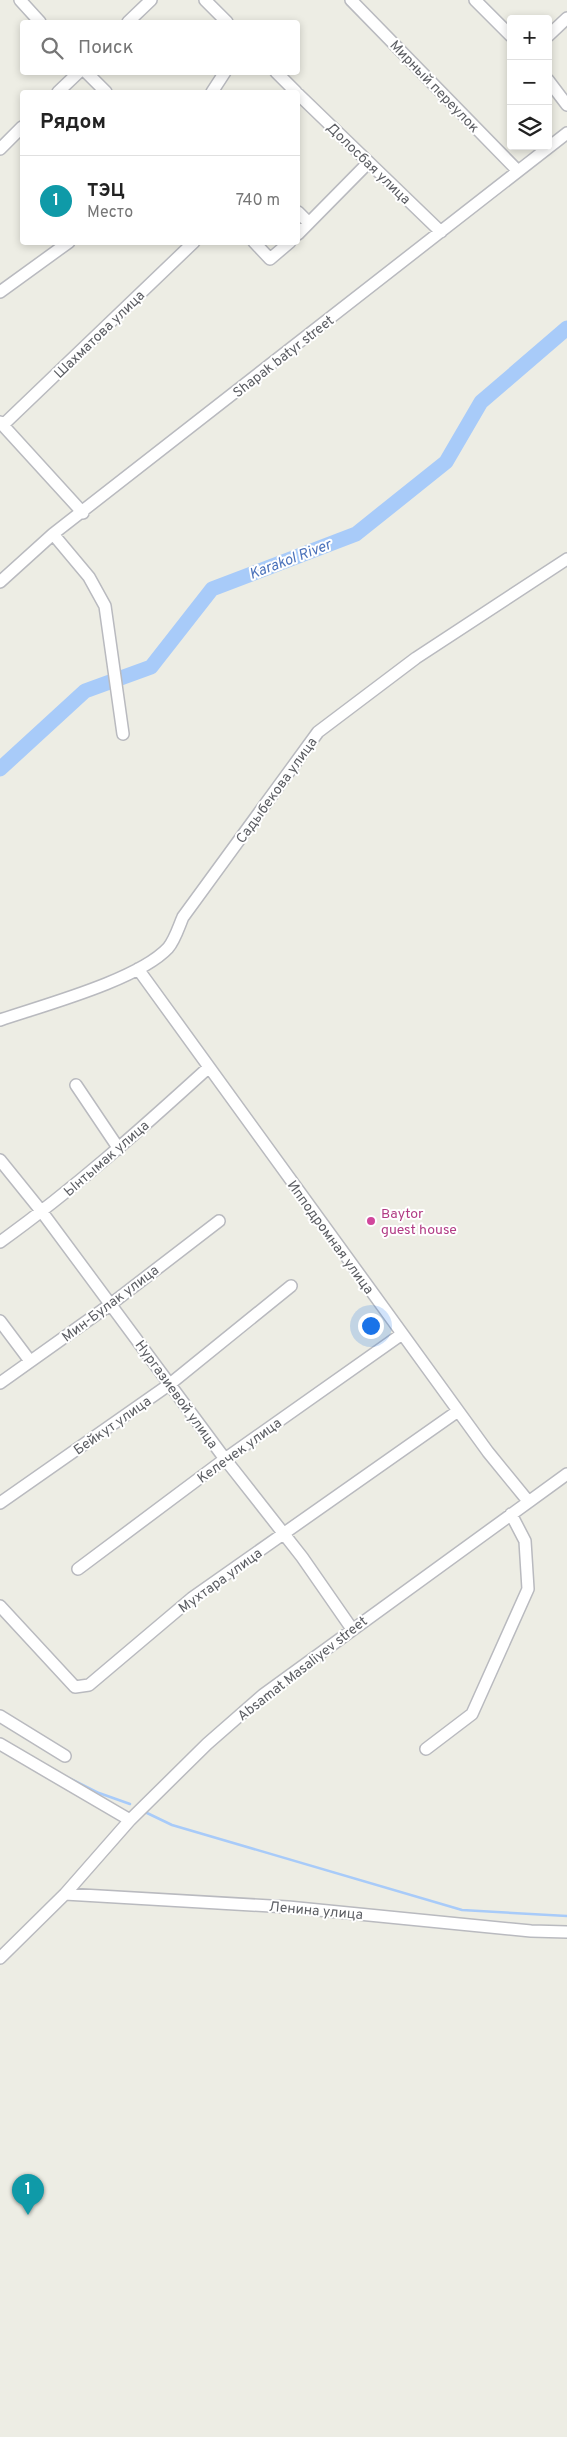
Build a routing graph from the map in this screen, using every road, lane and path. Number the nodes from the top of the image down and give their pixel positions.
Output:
1 (20, 0) edge
2 (151, 0) edge
3 (205, 0) edge
4 (351, 0) edge
5 (475, 0) edge
6 (567, 18) edge
7 (38, 20) edge
8 (130, 20) edge
9 (224, 20) edge
10 (507, 32) edge
11 (552, 32) edge
12 (76, 75) edge
13 (89, 75) edge
14 (223, 75) edge
15 (279, 75) edge
16 (552, 85) edge
17 (60, 90) edge
18 (104, 90) edge
19 (213, 90) edge
20 (294, 90) edge
21 (300, 96) edge
22 (567, 105) edge
23 (20, 129) edge
24 (567, 133) edge
25 (0, 149) edge
26 (368, 163) junction
27 (518, 171) junction
28 (300, 214) edge
29 (308, 222) junction
30 (300, 232) edge
31 (441, 232) junction
32 (65, 245) edge
33 (191, 245) edge
34 (257, 245) edge
35 (286, 245) edge
36 (0, 292) edge
37 (1, 424) edge
38 (83, 513) junction
39 (54, 534) junction
40 (567, 559) edge
41 (0, 582) edge
42 (123, 734) dead end
43 (138, 969) junction
44 (0, 1020) edge
45 (208, 1068) junction
46 (76, 1085) dead end
47 (119, 1149) junction
48 (0, 1160) edge
49 (42, 1212) junction
50 (219, 1221) dead end
51 (0, 1242) edge
52 (291, 1286) dead end
53 (110, 1304) junction
54 (0, 1321) edge
55 (402, 1334) junction
56 (30, 1361) junction
57 (0, 1383) edge
58 (170, 1384) junction
59 (458, 1410) junction
60 (225, 1459) junction
61 (567, 1474) edge
62 (528, 1501) junction
63 (0, 1503) edge
64 (511, 1514) junction
65 (283, 1535) junction
66 (78, 1570) dead end
67 (0, 1606) edge
68 (352, 1628) junction
69 (0, 1716) edge
70 (0, 1744) edge
71 (426, 1749) dead end
72 (65, 1756) dead end
73 (130, 1820) junction
74 (65, 1894) junction
75 (567, 1932) edge
76 (0, 1958) edge

1 - 7 street
2 - 8 street
3 - 9 street
4 - 27 street, Мирный переулок
5 - 10 street
6 - 11 street
12 - 17 street
13 - 18 street
14 - 19 street
15 - 20 street, Долосбая улица
16 - 22 street
21 - 26 street, Долосбая улица
23 - 25 street
24 - 27 street, Shapak batyr street
26 - 29 street
26 - 31 street, Долосбая улица
27 - 31 street, Shapak batyr street
28 - 29 street
29 - 30 street
31 - 38 street, Shapak batyr street
32 - 36 street
33 - 37 street, Шахматова улица
34 - 35 street
37 - 38 street
38 - 39 street, Shapak batyr street
39 - 41 street, Shapak batyr street
39 - 42 street
40 - 43 street, Садыбекова улица
43 - 44 street, Садыбекова улица
43 - 45 street, Ипподромная улица
45 - 47 street, Ынтымак улица
45 - 55 street, Ипподромная улица
46 - 47 street
47 - 49 street, Ынтымак улица
48 - 49 street, Нургазиевой улица
49 - 51 street, Ынтымак улица
49 - 53 street, Нургазиевой улица
50 - 53 street, Мин-Булак улица
52 - 58 street, Бейкут улица
53 - 56 street, Мин-Булак улица
53 - 58 street, Нургазиевой улица
54 - 56 street
55 - 59 street, Ипподромная улица
55 - 60 street, Келечек улица
56 - 57 street, Мин-Булак улица
58 - 60 street, Нургазиевой улица
58 - 63 street, Бейкут улица
59 - 62 street, Ипподромная улица
59 - 65 street, Мухтара улица
60 - 65 street, Нургазиевой улица
60 - 66 street, Келечек улица
61 - 62 street, Absamat Masaliyev street
62 - 64 street, Absamat Masaliyev street
64 - 68 street, Absamat Masaliyev street
64 - 71 street
65 - 67 street, Мухтара улица
65 - 68 street, Нургазиевой улица
68 - 73 street, Absamat Masaliyev street
69 - 72 street
70 - 73 street
73 - 74 street, Absamat Masaliyev street
74 - 75 street, Ленина улица
74 - 76 street, Absamat Masaliyev street

